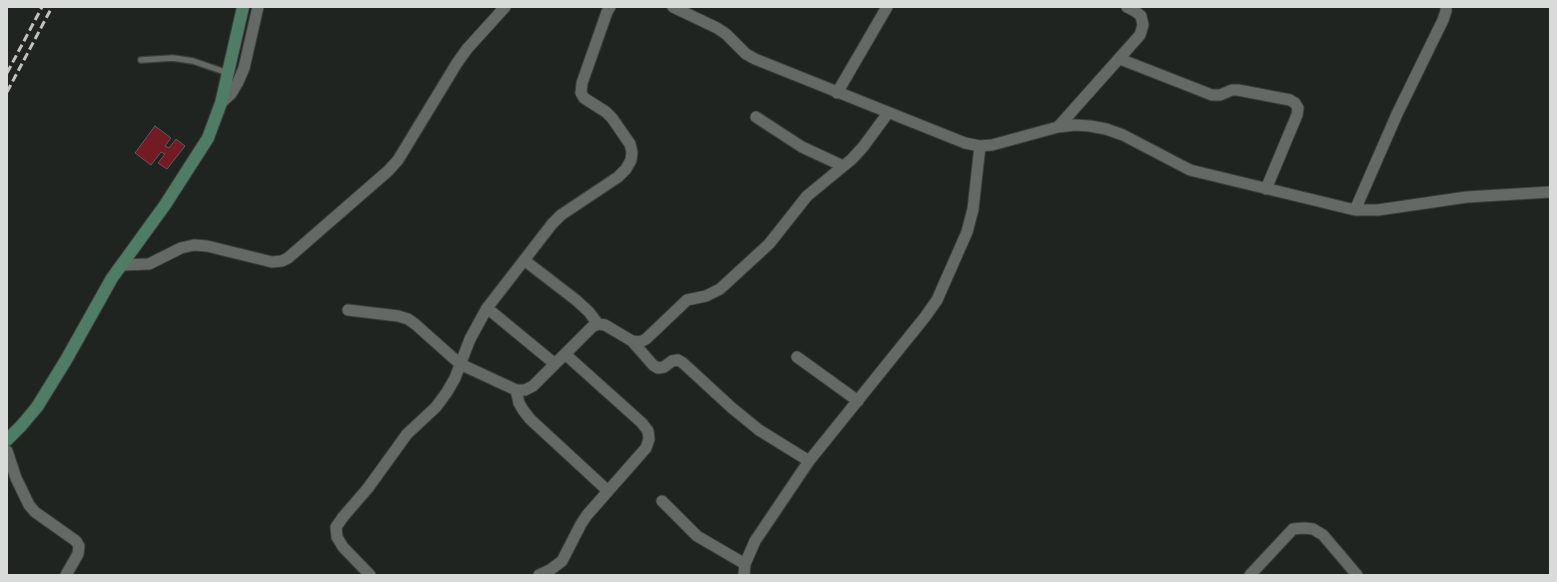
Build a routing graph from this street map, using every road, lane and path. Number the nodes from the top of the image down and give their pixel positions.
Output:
1 (243, 7) edge
2 (258, 7) edge
3 (505, 7) edge
4 (610, 7) edge
5 (673, 7) edge
6 (887, 7) edge
7 (1127, 7) edge
8 (1447, 8) edge
9 (1120, 59) junction
10 (141, 60) dead end
11 (228, 73) junction
12 (837, 93) junction
13 (221, 103) junction
14 (888, 113) junction
15 (756, 117) dead end
16 (1058, 127) junction
17 (980, 146) junction
18 (843, 166) junction
19 (1266, 189) junction
20 (1550, 192) edge
21 (1355, 210) junction
22 (524, 260) junction
23 (122, 265) junction
24 (487, 308) junction
25 (348, 310) dead end
26 (598, 324) junction
27 (632, 341) junction
28 (565, 354) junction
29 (797, 357) dead end
30 (460, 364) junction
31 (555, 364) junction
32 (516, 390) junction
33 (858, 401) junction
34 (7, 440) edge
35 (7, 451) edge
36 (809, 461) junction
37 (608, 491) junction
38 (662, 501) dead end
39 (744, 569) edge
40 (66, 575) edge
41 (370, 575) edge
42 (539, 575) edge
43 (1250, 575) edge
44 (1357, 575) edge

1 - 11 main road
2 - 13 street
3 - 23 street
4 - 22 street
5 - 12 street
6 - 12 street
7 - 9 street
8 - 21 street
9 - 16 street
9 - 19 street
10 - 11 lane
11 - 13 main road
12 - 14 street
13 - 23 main road
14 - 17 street
14 - 18 street
15 - 18 street
16 - 17 street
16 - 19 street
17 - 33 street
18 - 27 street
19 - 21 street
20 - 21 street
22 - 24 street
22 - 26 street
23 - 34 main road
24 - 30 street
24 - 31 street
25 - 30 street
26 - 27 street
26 - 28 street
27 - 36 street
28 - 31 street
28 - 37 street
29 - 33 street
30 - 32 street
30 - 41 street
31 - 32 street
32 - 37 street
33 - 36 street
35 - 40 street
36 - 39 street
37 - 42 street
38 - 39 street
43 - 44 street

